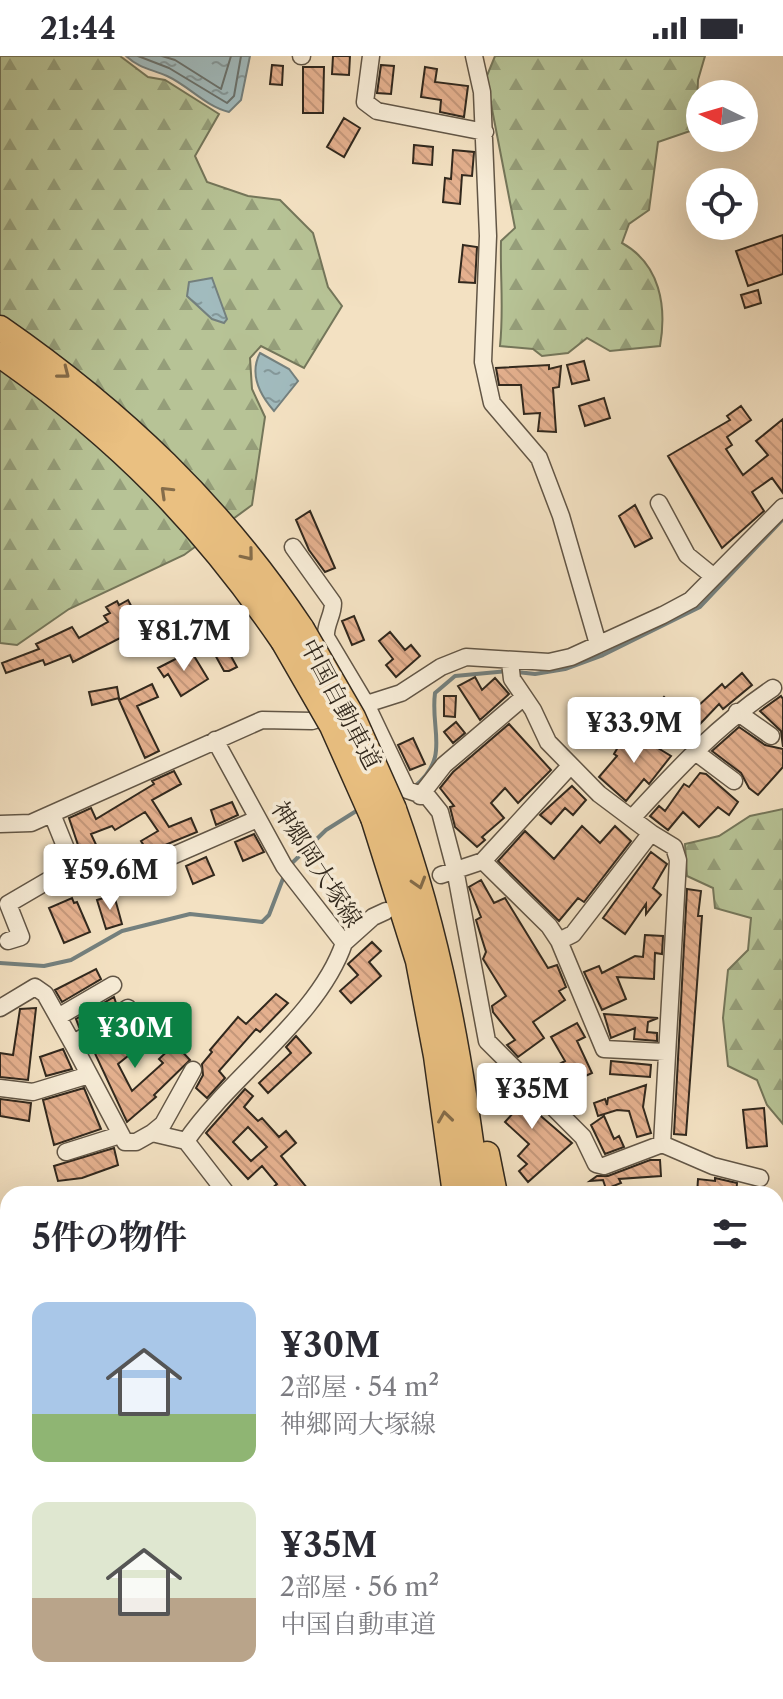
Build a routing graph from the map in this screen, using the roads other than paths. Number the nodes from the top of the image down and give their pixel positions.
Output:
1 (371, 56) edge
2 (474, 56) edge
3 (485, 132) junction
4 (0, 328) edge
5 (0, 355) edge
6 (659, 503) dead end
7 (783, 507) edge
8 (293, 547) dead end
9 (714, 577) junction
10 (292, 635) junction
11 (598, 644) junction
12 (510, 669) junction
13 (773, 688) dead end
14 (524, 697) junction
15 (366, 704) junction
16 (737, 712) junction
17 (771, 736) dead end
18 (215, 740) junction
19 (694, 751) junction
20 (570, 766) junction
21 (734, 781) dead end
22 (420, 796) junction
23 (52, 814) junction
24 (384, 814) junction
25 (634, 816) junction
26 (257, 819) junction
27 (0, 824) edge
28 (651, 833) junction
29 (483, 861) junction
30 (73, 866) junction
31 (448, 872) junction
32 (386, 911) dead end
33 (431, 922) junction
34 (8, 941) dead end
35 (559, 941) junction
36 (344, 943) junction
37 (113, 985) dead end
38 (0, 1008) edge
39 (128, 1008) dead end
40 (58, 1017) junction
41 (73, 1044) junction
42 (665, 1052) junction
43 (193, 1070) dead end
44 (89, 1075) junction
45 (0, 1088) edge
46 (152, 1133) junction
47 (120, 1135) junction
48 (186, 1141) junction
49 (662, 1144) junction
50 (66, 1152) dead end
51 (760, 1178) dead end
52 (221, 1186) edge
53 (453, 1186) edge
54 (477, 1186) edge
55 (493, 1186) edge

1 - 3 street
2 - 3 street
3 - 11 street
4 -> 10 highway, 中国自動車道
10 -> 5 highway, 中国自動車道
6 - 9 street
7 - 9 street
8 - 15 street
9 - 11 street
10 - 24 highway, 中国自動車道, bridge
11 - 12 street
12 - 14 street
12 - 15 street
13 - 16 street
14 - 20 street
14 - 22 street
15 - 18 street
15 - 22 street
16 - 17 street
16 - 19 street
18 - 23 street
18 - 26 street, 神郷岡大塚線
19 - 21 street
19 - 25 street
20 - 25 street
20 - 29 street
22 - 31 street
23 - 27 street
23 - 30 street
24 -> 33 highway, 中国自動車道
53 -> 24 highway, 中国自動車道
25 - 28 street
26 - 30 street
26 - 36 street, 神郷岡大塚線
28 - 35 street
28 - 42 street
29 - 31 street
29 - 35 street
30 - 34 street
31 - 49 street
32 - 36 street
33 - 54 highway, 中国自動車道
33 - 55 highway
35 - 42 street
36 - 48 street, 神郷岡大塚線
37 - 40 street
38 - 40 street
39 - 41 street
40 - 41 street
41 - 44 street
42 - 49 street
43 - 46 street
44 - 45 street
44 - 47 street
46 - 47 street
46 - 48 street
47 - 50 street
48 - 52 street
49 - 51 street

